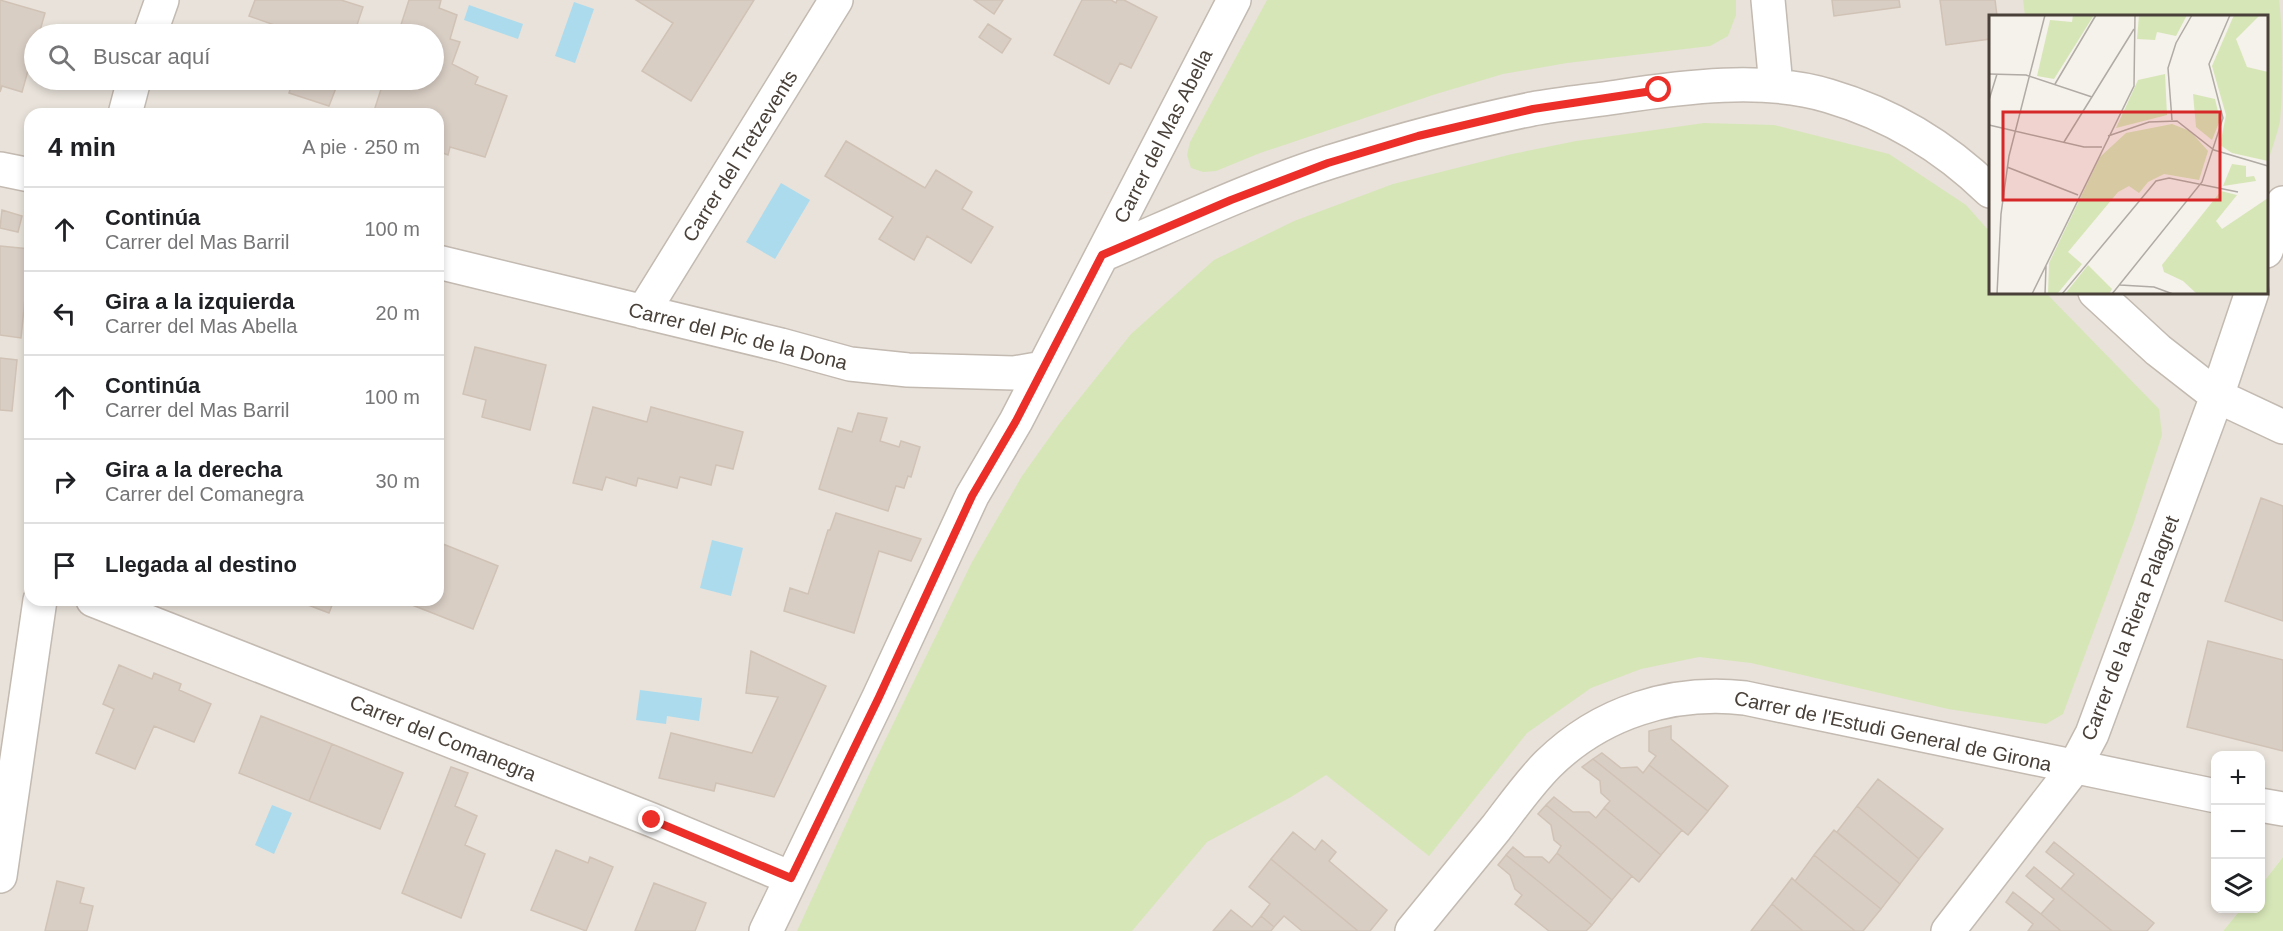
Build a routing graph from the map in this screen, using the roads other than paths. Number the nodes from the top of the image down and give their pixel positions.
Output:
1 (162, 0) edge
2 (836, 0) edge
3 (1234, 0) edge
4 (1768, 0) edge
5 (154, 24) edge
6 (1776, 86) junction
7 (131, 90) edge
8 (126, 108) edge
9 (0, 169) edge
10 (24, 175) edge
11 (1989, 190) edge
12 (2283, 202) edge
13 (2268, 245) edge
14 (1102, 255) junction
15 (444, 263) edge
16 (2097, 294) edge
17 (2251, 294) edge
18 (643, 312) junction
19 (1043, 368) junction
20 (2217, 396) junction
21 (2283, 427) edge
22 (38, 606) edge
23 (108, 606) edge
24 (2074, 768) junction
25 (2211, 795) edge
26 (2265, 806) edge
27 (2283, 809) edge
28 (0, 876) edge
29 (791, 878) junction
30 (766, 931) edge
31 (1412, 931) edge
32 (1948, 931) edge

1 - 5 street
2 - 18 street, Carrer del Tretzevents
3 - 14 street, Carrer del Mas Abella
4 - 6 street
6 - 11 street
6 - 14 street
7 - 8 street
9 - 10 street
12 - 13 street
14 - 19 street, Carrer del Mas Abella
15 - 18 street, Carrer del Pic de la Dona
16 - 20 street
17 - 20 street, Carrer de la Riera Palagret
18 - 19 street, Carrer del Pic de la Dona
19 - 29 street, Carrer del Mas Abella
20 - 21 street
20 - 24 street, Carrer de la Riera Palagret
22 - 28 street
23 - 29 street, Carrer del Comanegra
24 - 25 street, Carrer de l'Estudi General de Girona
24 - 31 street, Carrer de l'Estudi General de Girona
24 - 32 street, Carrer de la Riera Palagret
26 - 27 street
29 - 30 street, Carrer del Mas Abella

